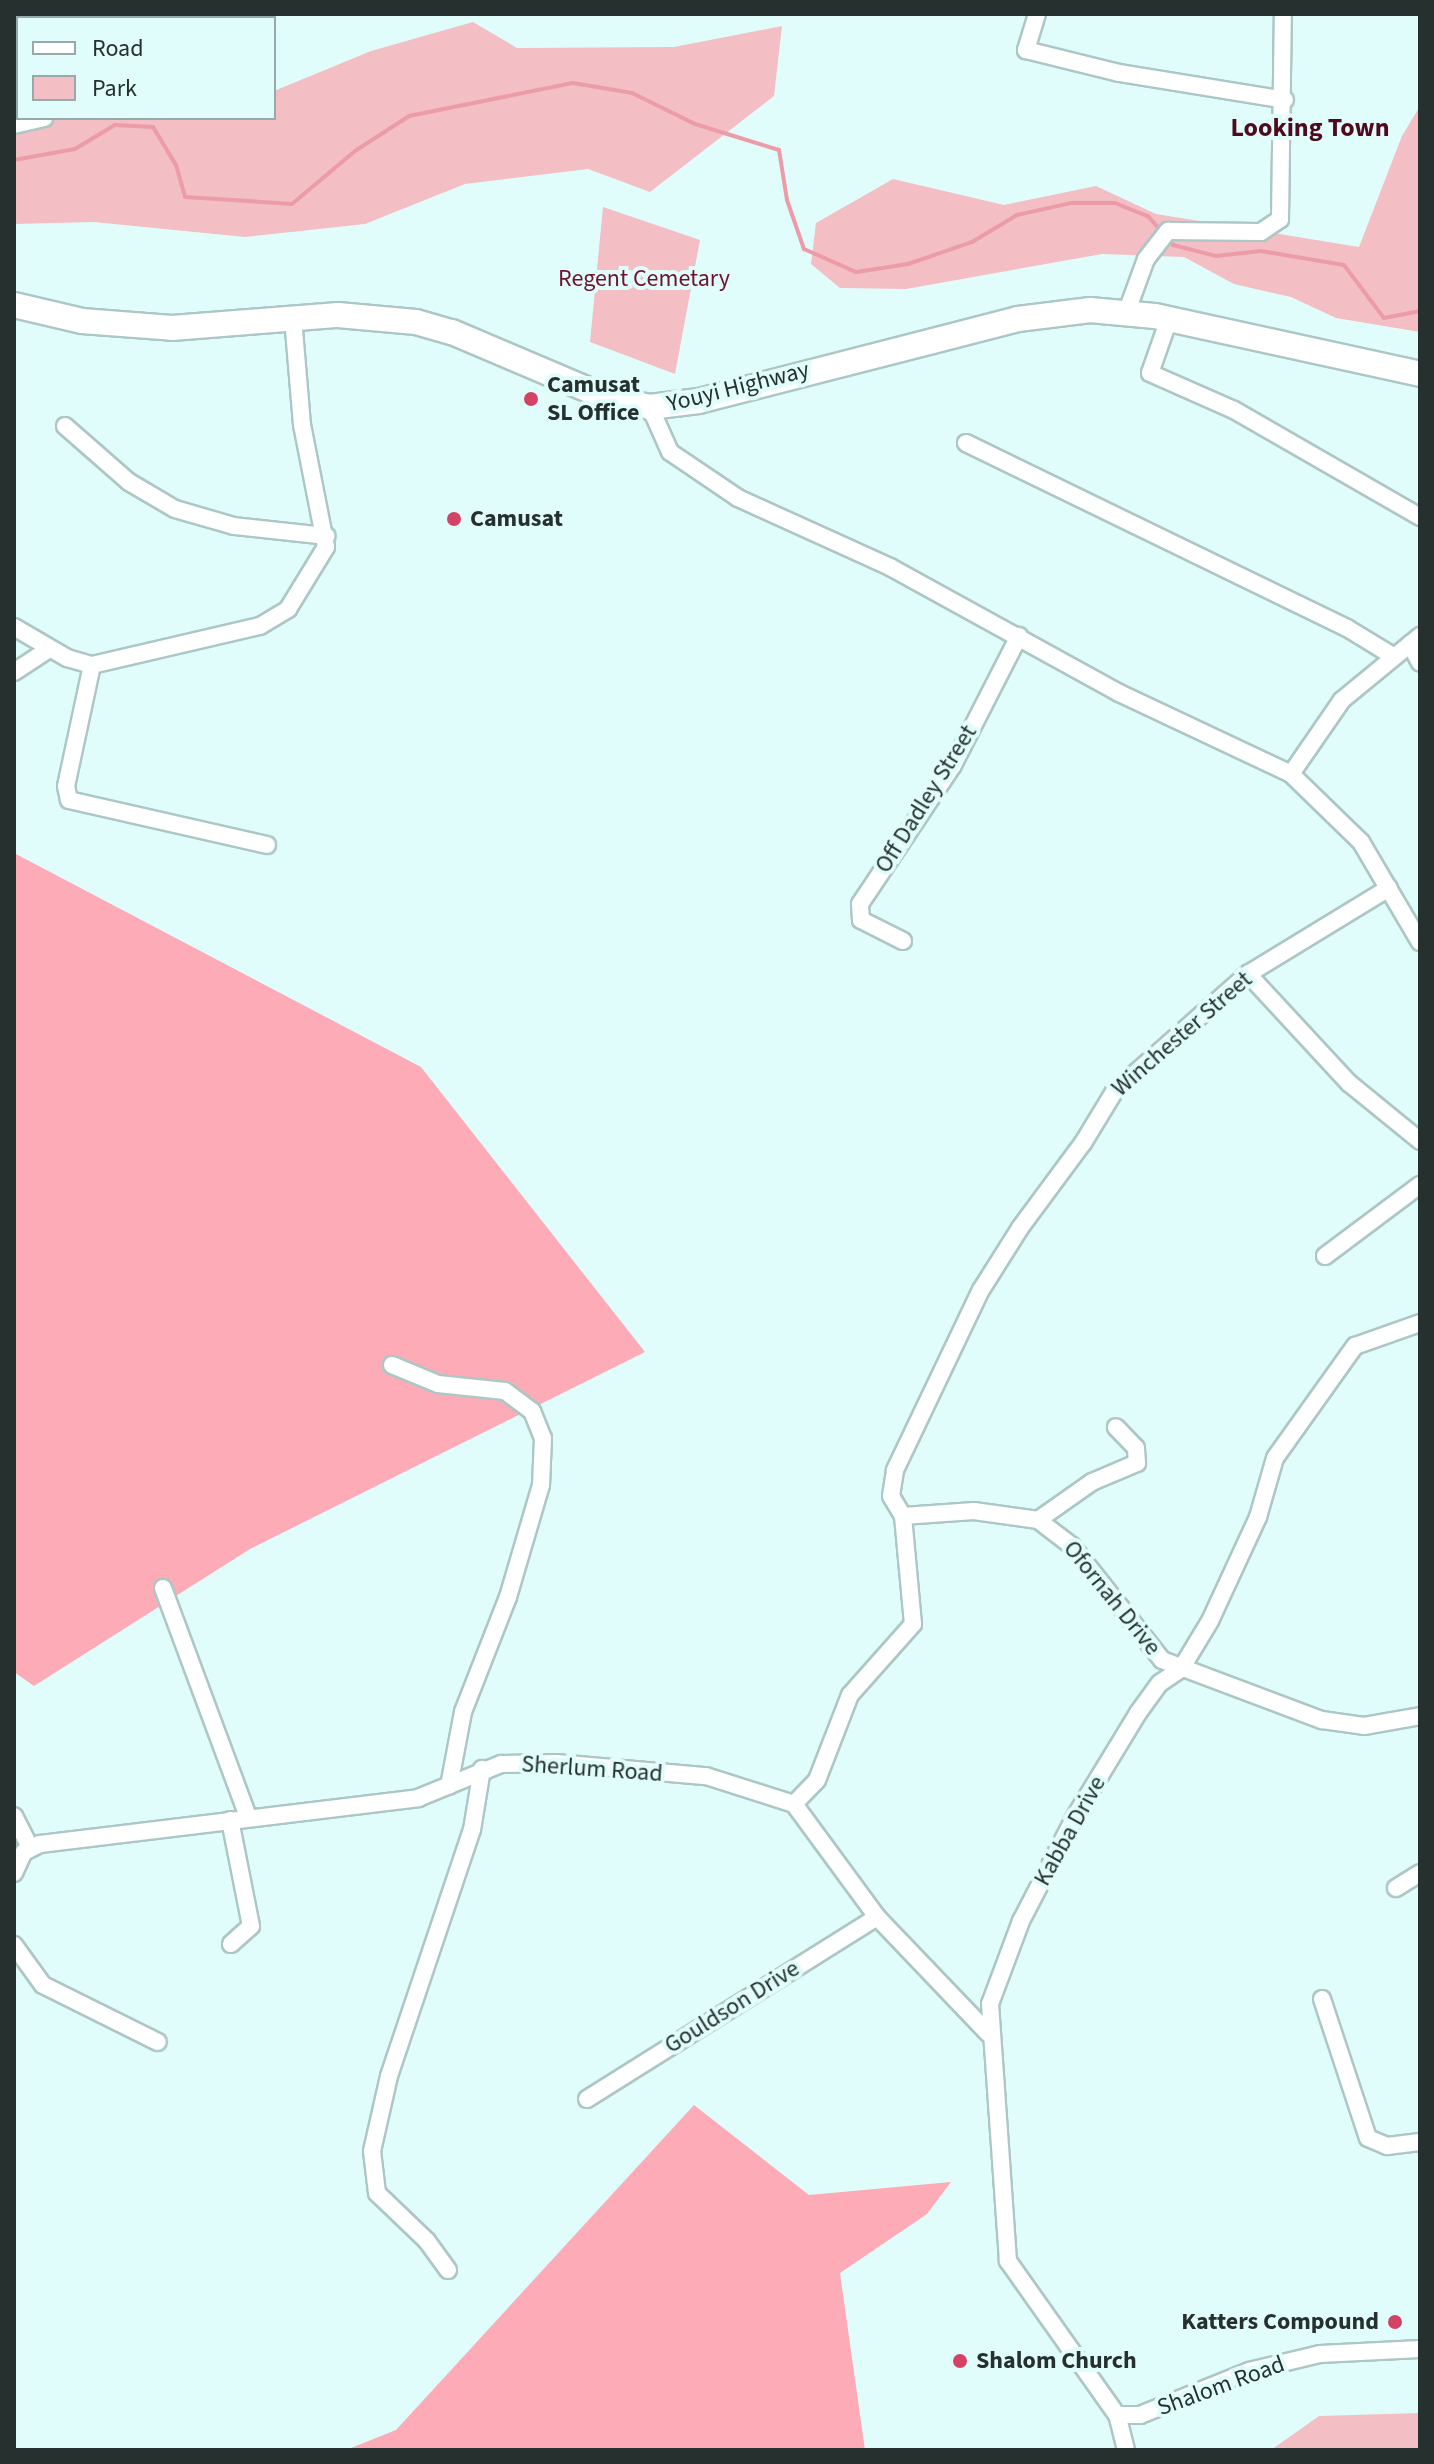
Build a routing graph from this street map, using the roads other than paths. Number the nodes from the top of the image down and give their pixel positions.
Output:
1 (1037, 14) edge
2 (1283, 14) edge
3 (1285, 100) junction
4 (35, 120) edge
5 (14, 125) edge
6 (14, 305) edge
7 (1127, 311) junction
8 (293, 318) junction
9 (1169, 319) junction
10 (1420, 374) edge
11 (650, 407) junction
12 (65, 426) dead end
13 (966, 443) dead end
14 (1420, 517) edge
15 (326, 536) junction
16 (14, 627) edge
17 (1019, 636) junction
18 (1415, 640) edge
19 (49, 649) junction
20 (1393, 656) junction
21 (1420, 663) edge
22 (92, 665) junction
23 (14, 672) edge
24 (1291, 774) junction
25 (267, 845) dead end
26 (1389, 888) junction
27 (903, 941) dead end
28 (1420, 942) edge
29 (1248, 974) junction
30 (1420, 1141) edge
31 (1420, 1185) edge
32 (1325, 1256) dead end
33 (1420, 1323) edge
34 (392, 1365) dead end
35 (1116, 1427) dead end
36 (903, 1516) junction
37 (1038, 1520) junction
38 (163, 1588) dead end
39 (1181, 1669) junction
40 (1420, 1716) edge
41 (482, 1769) junction
42 (449, 1786) junction
43 (794, 1804) junction
44 (14, 1816) edge
45 (248, 1817) junction
46 (230, 1820) junction
47 (30, 1847) junction
48 (14, 1873) edge
49 (1420, 1873) edge
50 (1396, 1888) dead end
51 (877, 1917) junction
52 (231, 1944) dead end
53 (14, 1945) edge
54 (1322, 1999) dead end
55 (988, 2033) junction
56 (158, 2042) dead end
57 (587, 2099) dead end
58 (1420, 2142) edge
59 (448, 2270) dead end
60 (1420, 2349) edge
61 (1117, 2415) junction
62 (1126, 2450) edge

1 - 3 street
2 - 3 street
3 - 7 street
4 - 5 street
6 - 8 main road, Youyi Highway
7 - 9 main road, Youyi Highway
7 - 11 main road, Youyi Highway
8 - 11 main road, Youyi Highway
8 - 15 street
9 - 10 main road, Youyi Highway
9 - 14 street
11 - 17 street
12 - 15 street
13 - 20 street
15 - 22 street
16 - 19 street
17 - 24 street
17 - 27 street, Off Dadley Street
18 - 20 street
18 - 21 street
19 - 22 street
19 - 23 street
20 - 24 street
22 - 25 street
24 - 26 street
26 - 28 street
26 - 29 street, Winchester Street
29 - 30 street
29 - 36 street, Winchester Street
31 - 32 street
33 - 39 street, Kabba Drive
34 - 42 street
35 - 37 street
36 - 37 street, Ofornah Drive
36 - 43 street
37 - 39 street, Ofornah Drive
38 - 45 street
39 - 40 street, Ofornah Drive
39 - 55 street, Kabba Drive
41 - 42 street, Sherlum Road
41 - 43 street, Sherlum Road
41 - 59 street
42 - 45 street, Sherlum Road
43 - 51 street
44 - 47 street
45 - 46 street, Sherlum Road
46 - 47 street, Sherlum Road
46 - 52 street
47 - 48 street
49 - 50 street
51 - 55 street
51 - 57 street, Gouldson Drive
53 - 56 street
54 - 58 street
55 - 61 street, Kabba Drive
60 - 61 street, Shalom Road
61 - 62 street

